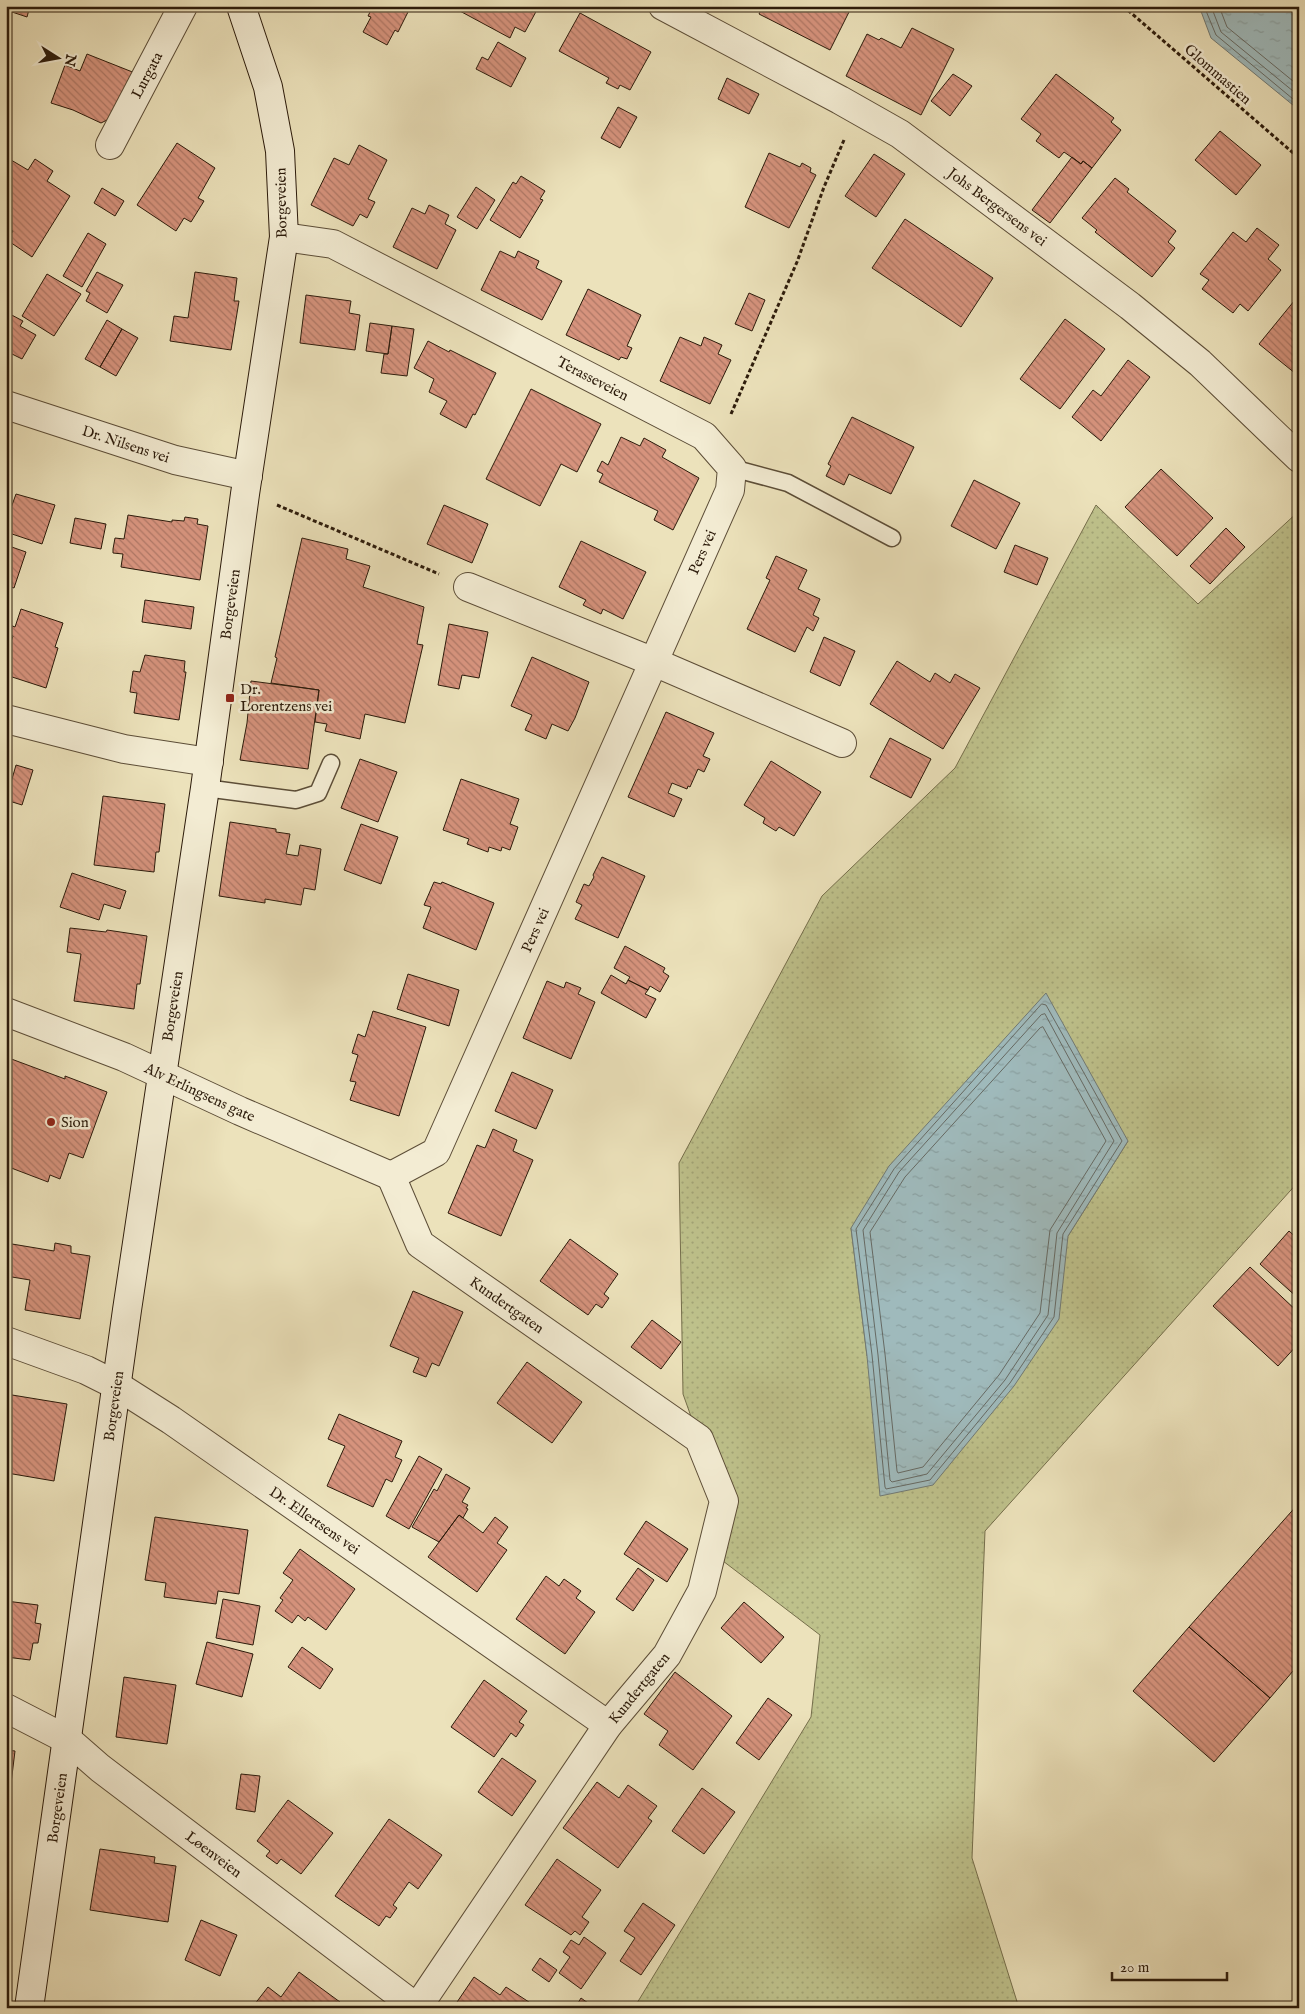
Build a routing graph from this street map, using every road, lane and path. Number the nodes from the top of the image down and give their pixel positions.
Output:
1 (183, 6) edge
2 (241, 6) edge
3 (662, 6) edge
4 (1123, 6) edge
5 (858, 110) junction
6 (110, 145) dead end
7 (1299, 158) edge
8 (284, 237) junction
9 (6, 405) edge
10 (724, 458) junction
11 (1299, 458) edge
12 (247, 485) junction
13 (892, 538) dead end
14 (468, 587) joint
15 (654, 662) junction
16 (6, 719) edge
17 (842, 744) dead end
18 (331, 763) dead end
19 (207, 775) junction
20 (6, 1012) edge
21 (162, 1074) junction
22 (392, 1176) junction
23 (6, 1341) edge
24 (116, 1385) junction
25 (6, 1708) edge
26 (608, 1725) junction
27 (68, 1740) junction
28 (29, 2008) edge
29 (417, 2008) edge

1 - 6 street, Lurgata
2 - 8 street, Borgeveien
3 - 5 street, Johs Bergersens vei
4 - 7 path, Glommastien
5 - 10 path
5 - 11 street, Johs Bergersens vei
8 - 10 street, Terasseveien
8 - 12 street, Borgeveien
9 - 12 street, Dr. Nilsens vei
10 - 13 lane, Terasseveien
10 - 15 street, Pers vei
12 - 14 path
12 - 19 street, Borgeveien
14 - 15 street
15 - 17 street
15 - 22 street, Pers vei
16 - 19 street
18 - 19 lane
19 - 21 street, Borgeveien
20 - 21 street, Alv Erlingsens gate
21 - 22 street, Alv Erlingsens gate
21 - 24 street, Borgeveien
22 - 26 street, Kundertgaten
23 - 24 street, Dr. Ellertsens vei
24 - 26 street, Dr. Ellertsens vei
24 - 27 street, Borgeveien
25 - 27 street, Løenveien
26 - 29 street, Kundertgaten
27 - 28 street, Borgeveien
27 - 29 street, Løenveien

